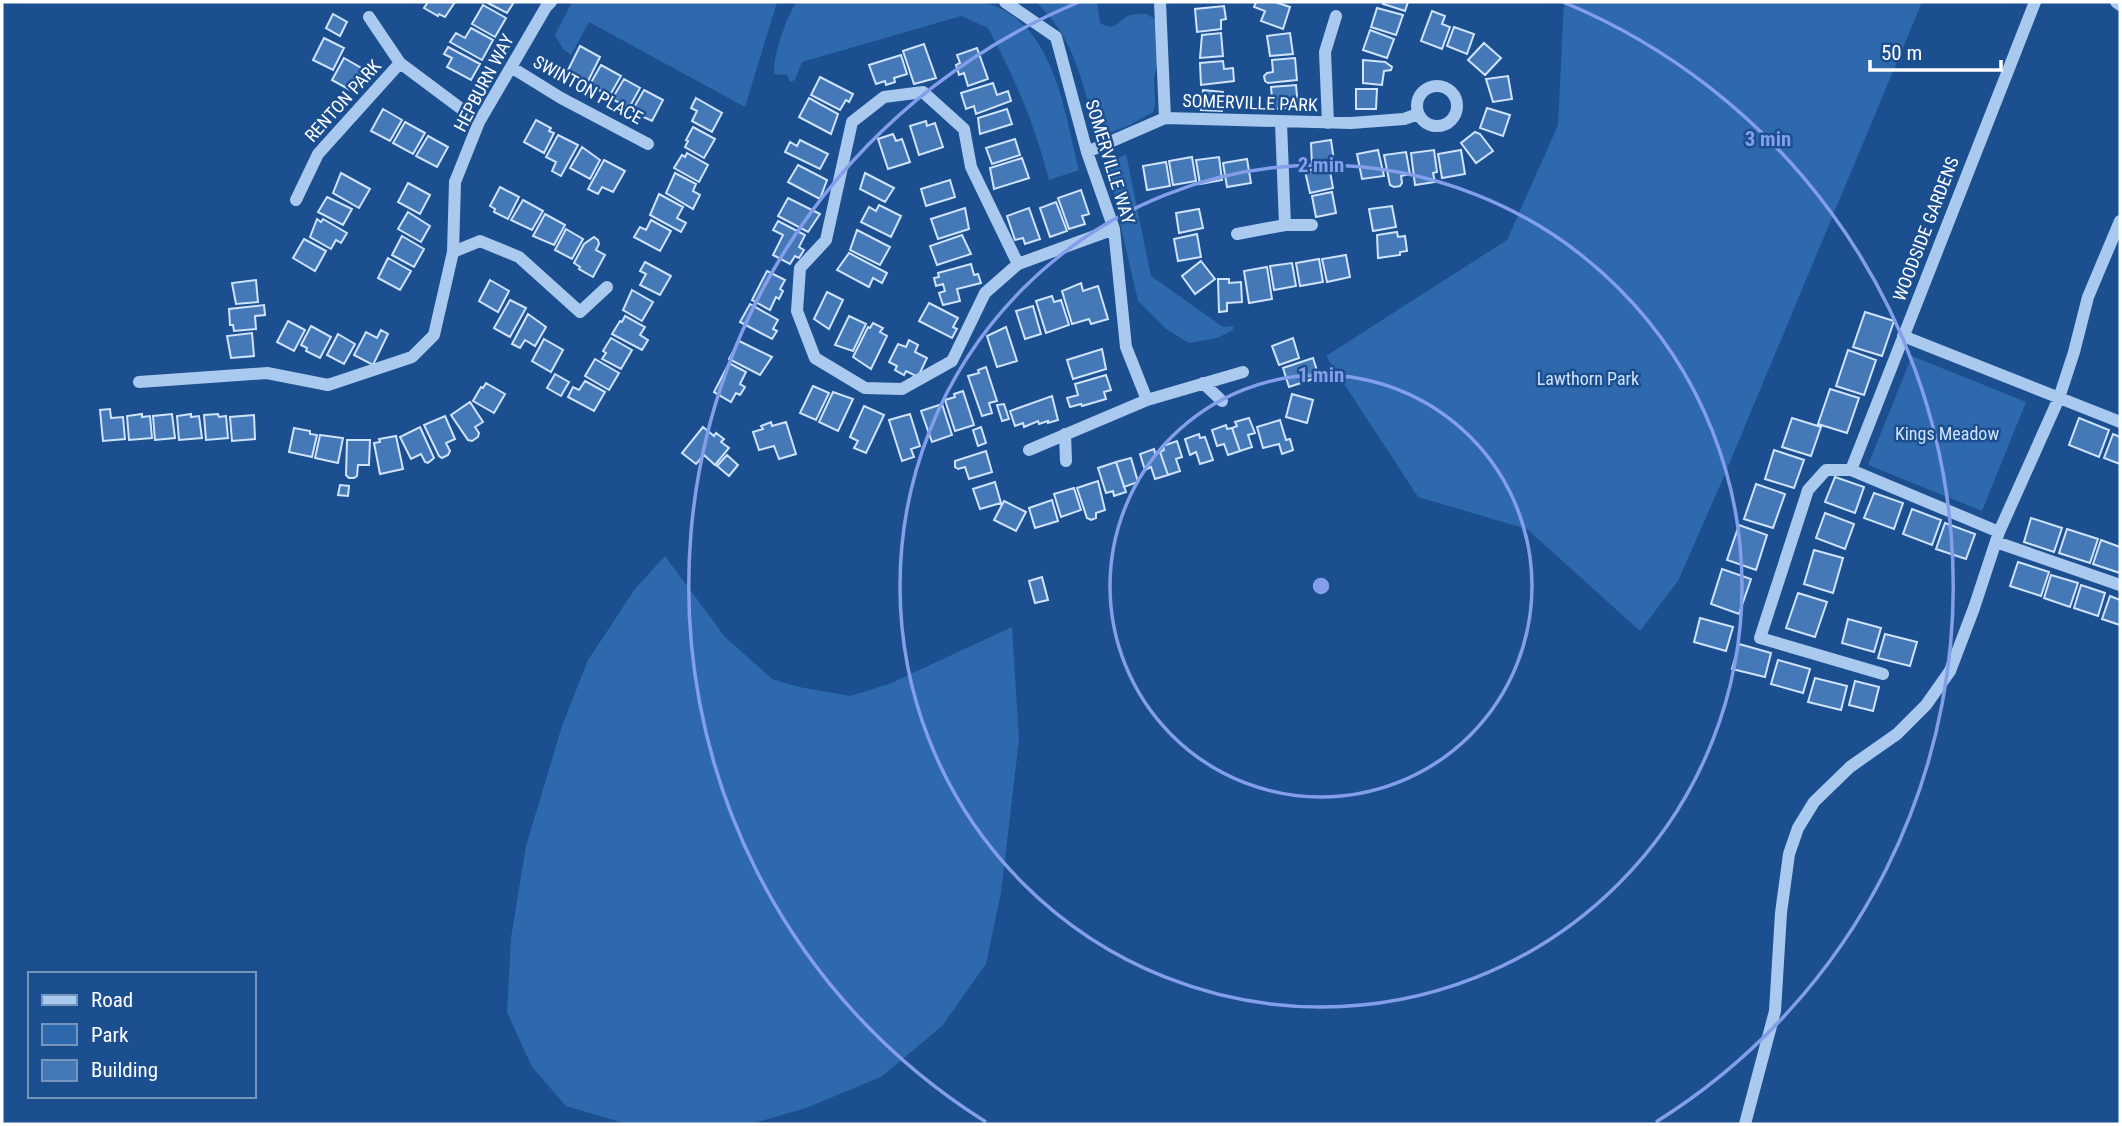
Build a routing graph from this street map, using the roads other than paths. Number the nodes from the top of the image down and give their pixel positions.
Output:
1 (551, 2) edge
2 (1005, 2) edge
3 (1160, 2) edge
4 (2035, 2) edge
5 (2116, 2) edge
6 (2120, 5) edge
7 (1336, 16) dead end
8 (369, 17) dead end
9 (400, 63) junction
10 (511, 67) junction
11 (1418, 114) dead end
12 (1165, 118) junction
13 (479, 122) junction
14 (1281, 122) junction
15 (1328, 123) junction
16 (648, 144) dead end
17 (1087, 152) junction
18 (296, 200) dead end
19 (2120, 222) edge
20 (1285, 225) junction
21 (1312, 225) dead end
22 (1114, 229) junction
23 (1237, 234) dead end
24 (453, 251) junction
25 (1018, 264) junction
26 (607, 287) dead end
27 (1903, 336) junction
28 (1243, 372) dead end
29 (139, 382) dead end
30 (1203, 383) junction
31 (2059, 398) junction
32 (1147, 400) junction
33 (1222, 401) dead end
34 (2120, 422) edge
35 (1065, 434) junction
36 (1029, 450) dead end
37 (1066, 461) dead end
38 (1851, 470) junction
39 (1997, 537) junction
40 (2120, 584) edge
41 (1883, 674) dead end
42 (1745, 1124) edge

1 - 10 street, HEPBURN WAY
2 - 17 street, SOMERVILLE WAY
3 - 12 street
4 - 27 street, WOODSIDE GARDENS
5 - 6 street
7 - 15 street
8 - 9 street, RENTON PARK
9 - 13 street, RENTON PARK
9 - 18 street, RENTON PARK
10 - 13 street, HEPBURN WAY
10 - 16 street, SWINTON PLACE
11 - 15 street, SOMERVILLE PARK
12 - 14 street, SOMERVILLE PARK
12 - 17 street, SOMERVILLE PARK
13 - 24 street, HEPBURN WAY
14 - 15 street, SOMERVILLE PARK
14 - 20 street
17 - 22 street, SOMERVILLE WAY
19 - 31 street
20 - 21 street
20 - 23 street
22 - 25 street
22 - 32 street, SOMERVILLE WAY
24 - 26 street
24 - 29 street, HEPBURN WAY
25 - 25 street
27 - 31 street
27 - 38 street, WOODSIDE GARDENS
28 - 30 street
30 - 32 street
30 - 33 street
31 - 34 street
31 - 39 street
32 - 35 street
35 - 36 street
35 - 37 street
38 - 39 street
38 - 41 street
39 - 40 street
39 - 42 street

